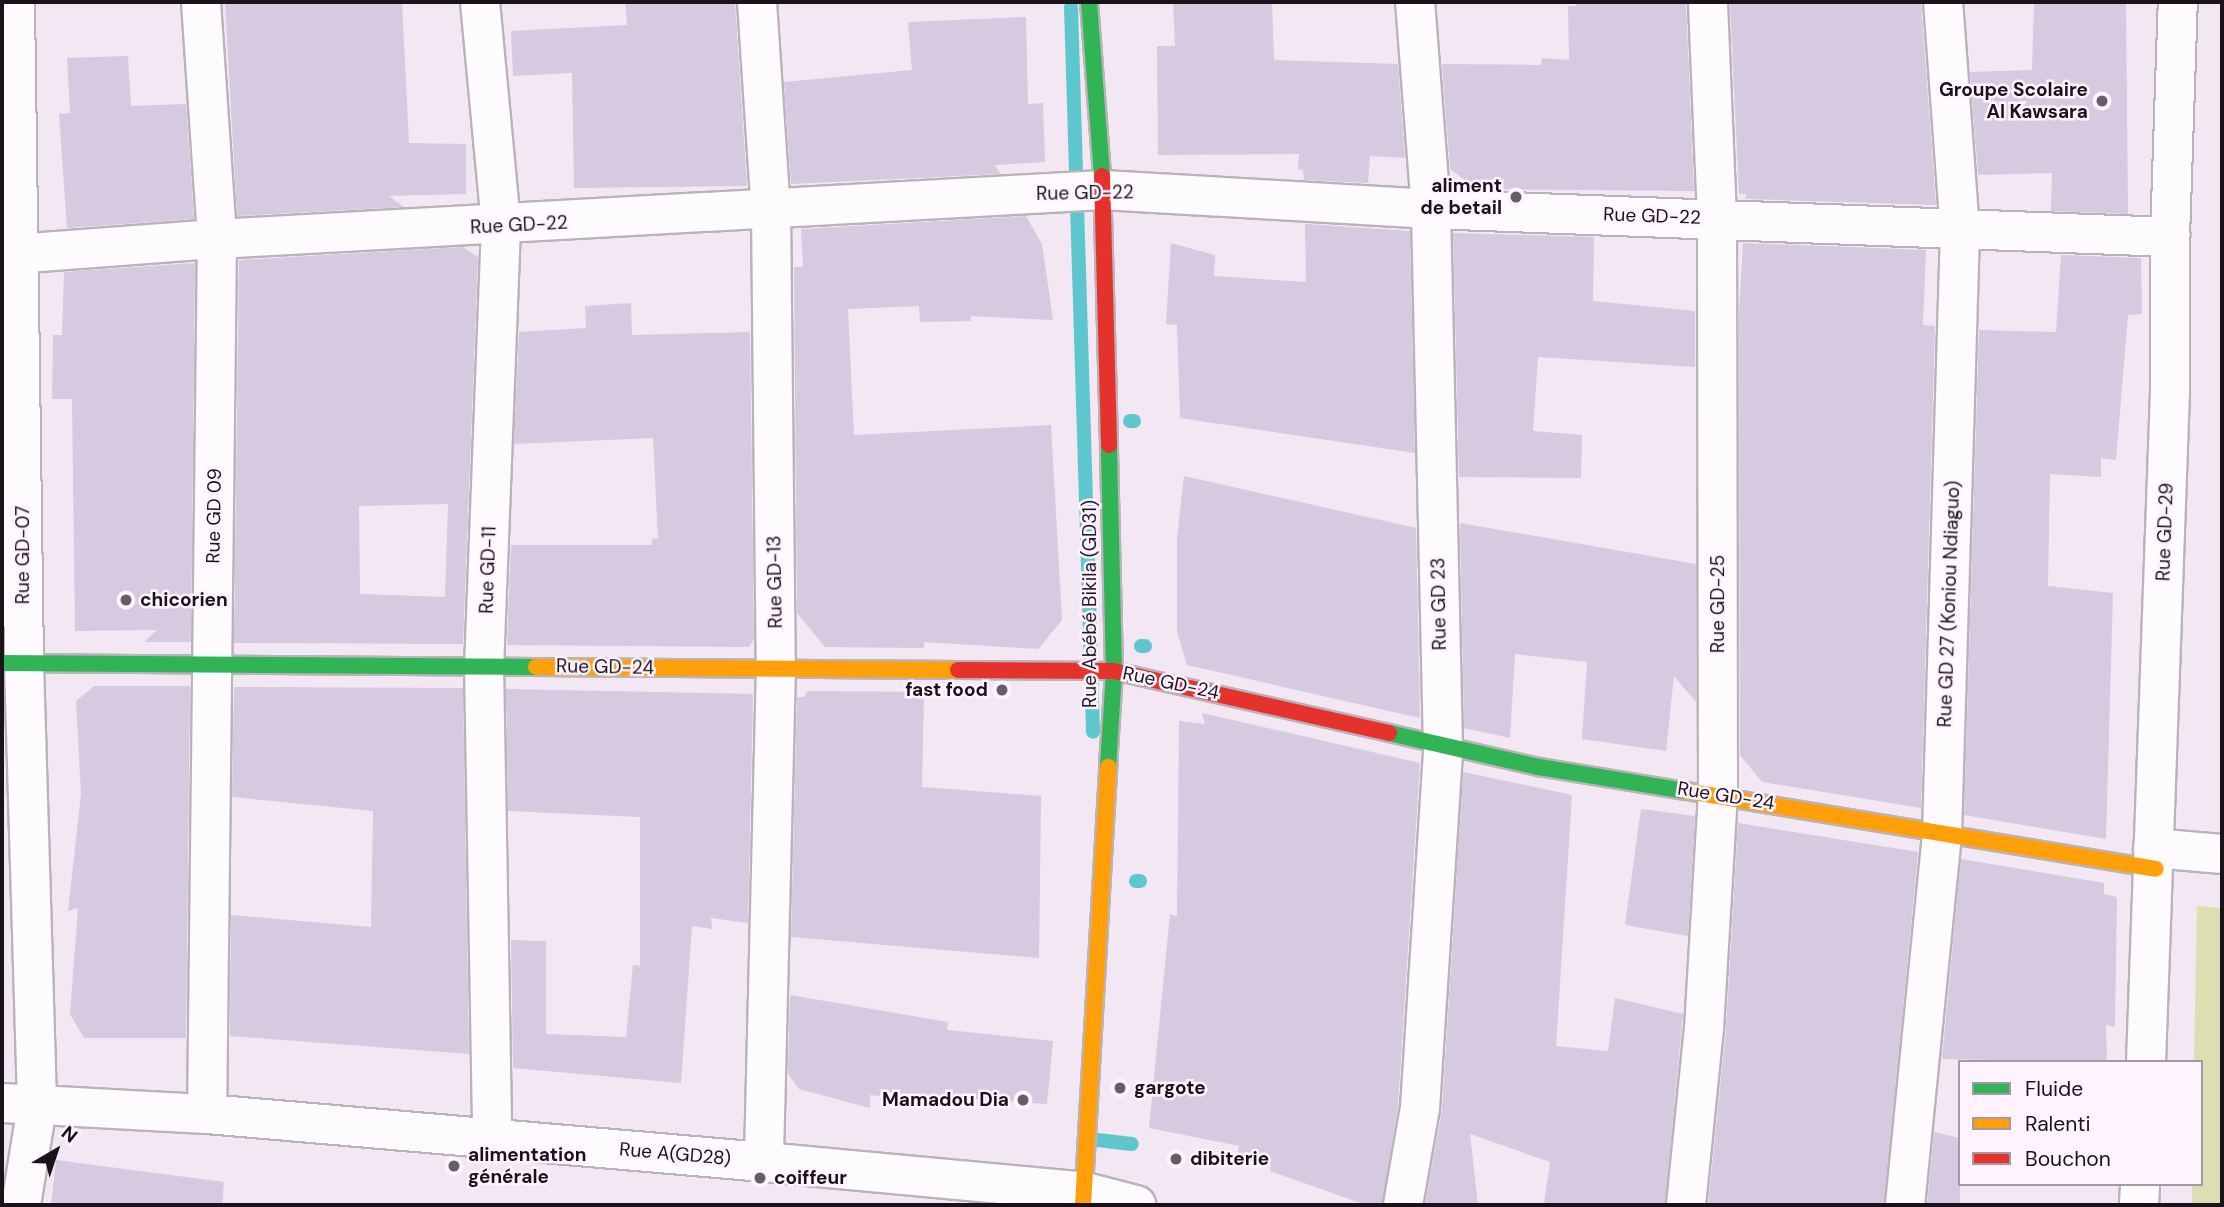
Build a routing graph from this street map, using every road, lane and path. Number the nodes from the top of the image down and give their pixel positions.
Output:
1 (15, 2) edge
2 (201, 2) edge
3 (480, 2) edge
4 (757, 2) edge
5 (1089, 2) edge
6 (1415, 2) edge
7 (1708, 2) edge
8 (1943, 2) edge
9 (2178, 2) edge
10 (1104, 190) junction
11 (1431, 209) junction
12 (771, 211) junction
13 (1717, 218) junction
14 (501, 226) junction
15 (1961, 232) junction
16 (2170, 237) junction
17 (217, 239) junction
18 (11, 254) edge
19 (13, 664) edge
20 (212, 664) junction
21 (484, 665) junction
22 (776, 666) junction
23 (1114, 671) junction
24 (1443, 748) junction
25 (1718, 795) junction
26 (1942, 834) junction
27 (2222, 854) edge
28 (2154, 859) junction
29 (2146, 1060) edge
30 (20, 1105) edge
31 (207, 1114) junction
32 (492, 1139) junction
33 (765, 1162) junction
34 (2140, 1186) edge
35 (1084, 1198) edge
36 (21, 1205) edge
37 (1136, 1205) edge
38 (1402, 1205) edge
39 (1686, 1205) edge
40 (1905, 1205) edge
41 (2139, 1205) edge

1 - 18 street, Rue GD-07
2 - 17 street, Rue GD 09
3 - 14 street, Rue GD-11
4 - 12 street, Rue GD-13
5 - 10 street, Rue Abébé Bikila (GD31)
6 - 11 street, Rue GD 23
7 - 13 street, Rue GD-25
8 - 15 street, Rue GD 27 (Koniou Ndiaguo)
9 - 16 street, Rue GD-29
10 - 11 street, Rue GD-22
10 - 12 street, Rue GD-22
10 - 23 street, Rue Abébé Bikila (GD31)
11 - 13 street, Rue GD-22
11 - 24 street, Rue GD 23
12 - 14 street, Rue GD-22
12 - 22 street, Rue GD-13
13 - 15 street, Rue GD-22
13 - 25 street, Rue GD-25
14 - 17 street, Rue GD-22
14 - 21 street, Rue GD-11
15 - 16 street, Rue GD-22
15 - 26 street, Rue GD 27 (Koniou Ndiaguo)
16 - 28 street, Rue GD-29
17 - 18 street, Rue GD-22
17 - 20 street, Rue GD 09
18 - 19 street, Rue GD-07
19 - 20 street, Rue GD-24
19 - 30 street, Rue GD-07
20 - 21 street, Rue GD-24
20 - 31 street, Rue GD 09
21 - 22 street, Rue GD-24
21 - 32 street, Rue GD-11
22 - 23 street, Rue GD-24
22 - 33 street, Rue GD-13
23 - 24 street, Rue GD-24
23 - 35 street, Rue Abébé Bikila (GD31)
24 - 25 street, Rue GD-24
24 - 38 street, Rue GD 23
25 - 26 street, Rue GD-24
25 - 39 street, Rue GD-25
26 - 28 street, Rue GD-24
26 - 40 street, Rue GD 27 (Koniou Ndiaguo)
27 - 28 street, Rue GD-24
28 - 29 street, Rue GD-29
30 - 31 street, Rue A(GD28)
30 - 36 street, Rue GD-07
31 - 32 street, Rue A(GD28)
32 - 33 street, Rue A(GD28)
33 - 35 street, Rue A(GD28)
34 - 41 street
35 - 37 street, Rue A(GD28)

